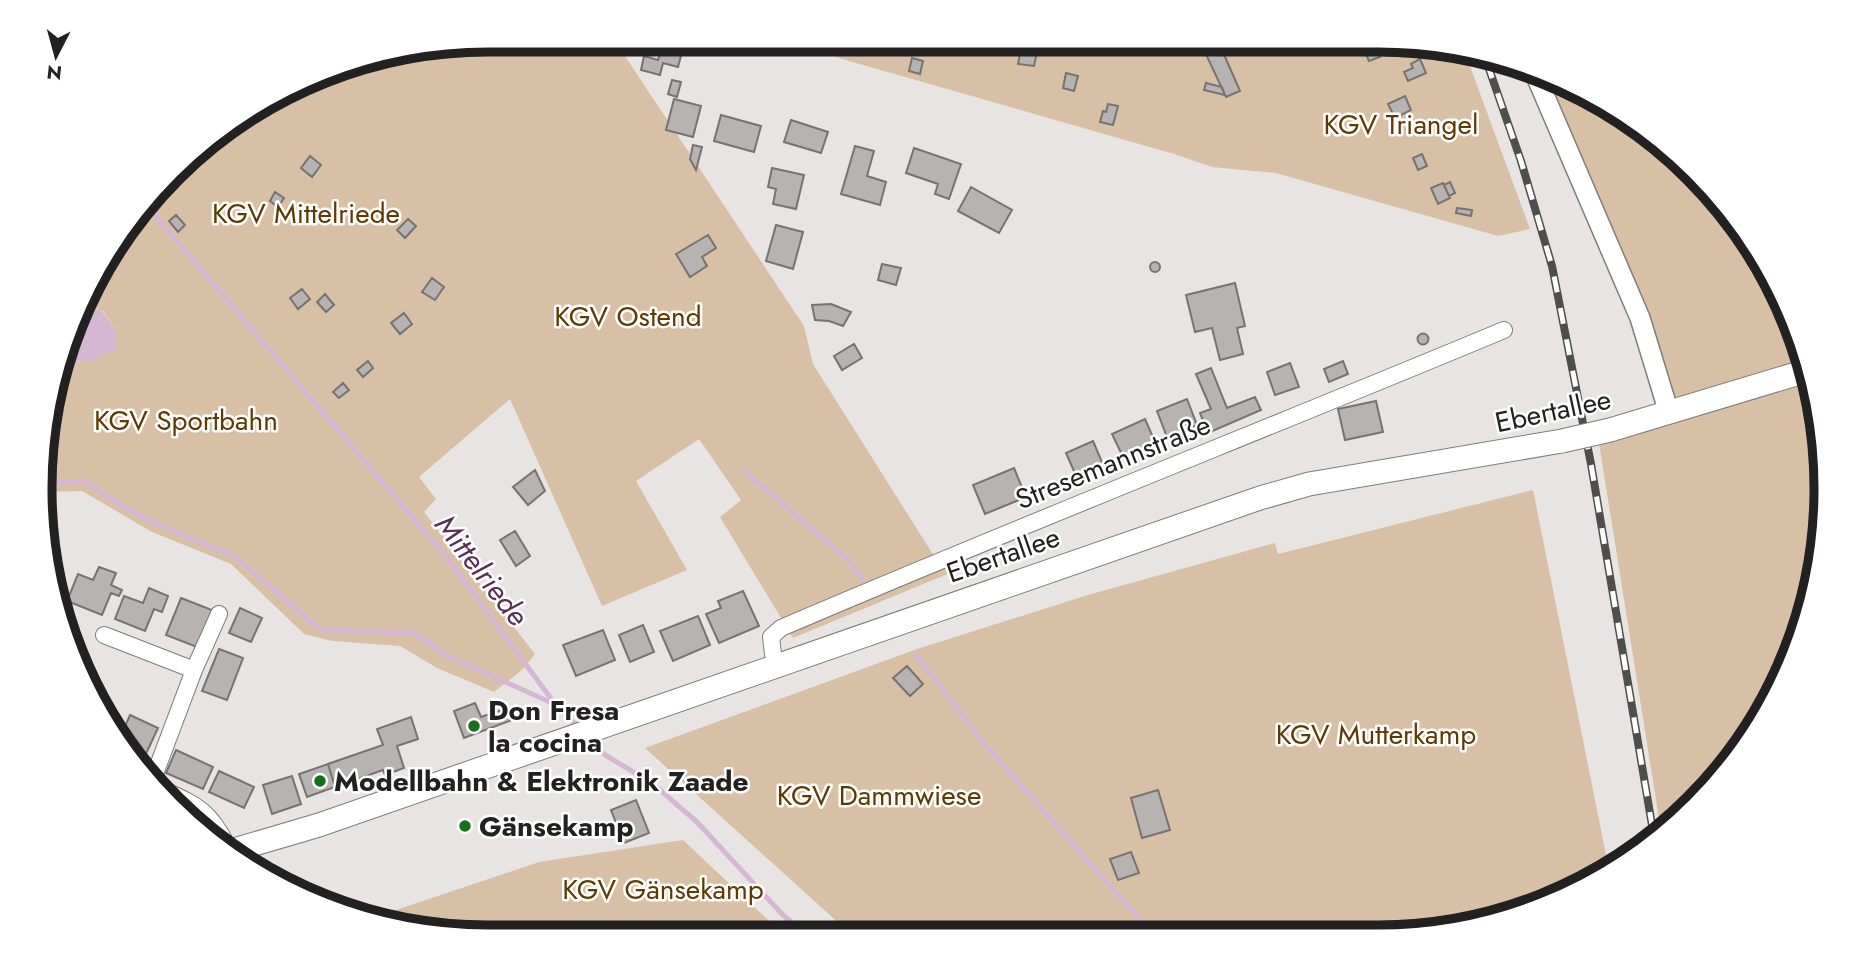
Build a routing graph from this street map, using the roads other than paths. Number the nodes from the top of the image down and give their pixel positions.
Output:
1 (1540, 84) edge
2 (1504, 330) dead end
3 (1798, 373) edge
4 (1669, 413) junction
5 (219, 614) dead end
6 (104, 635) dead end
7 (779, 666) junction
8 (194, 670) junction
9 (156, 770) edge
10 (182, 799) edge
11 (218, 830) edge
12 (242, 848) edge

1 - 4 street
2 - 7 street, Stresemannstraße
3 - 4 main road, Ebertallee
4 - 7 main road, Ebertallee, bridge
5 - 8 street
6 - 8 street
7 - 12 main road, Ebertallee
8 - 9 street
10 - 11 street

